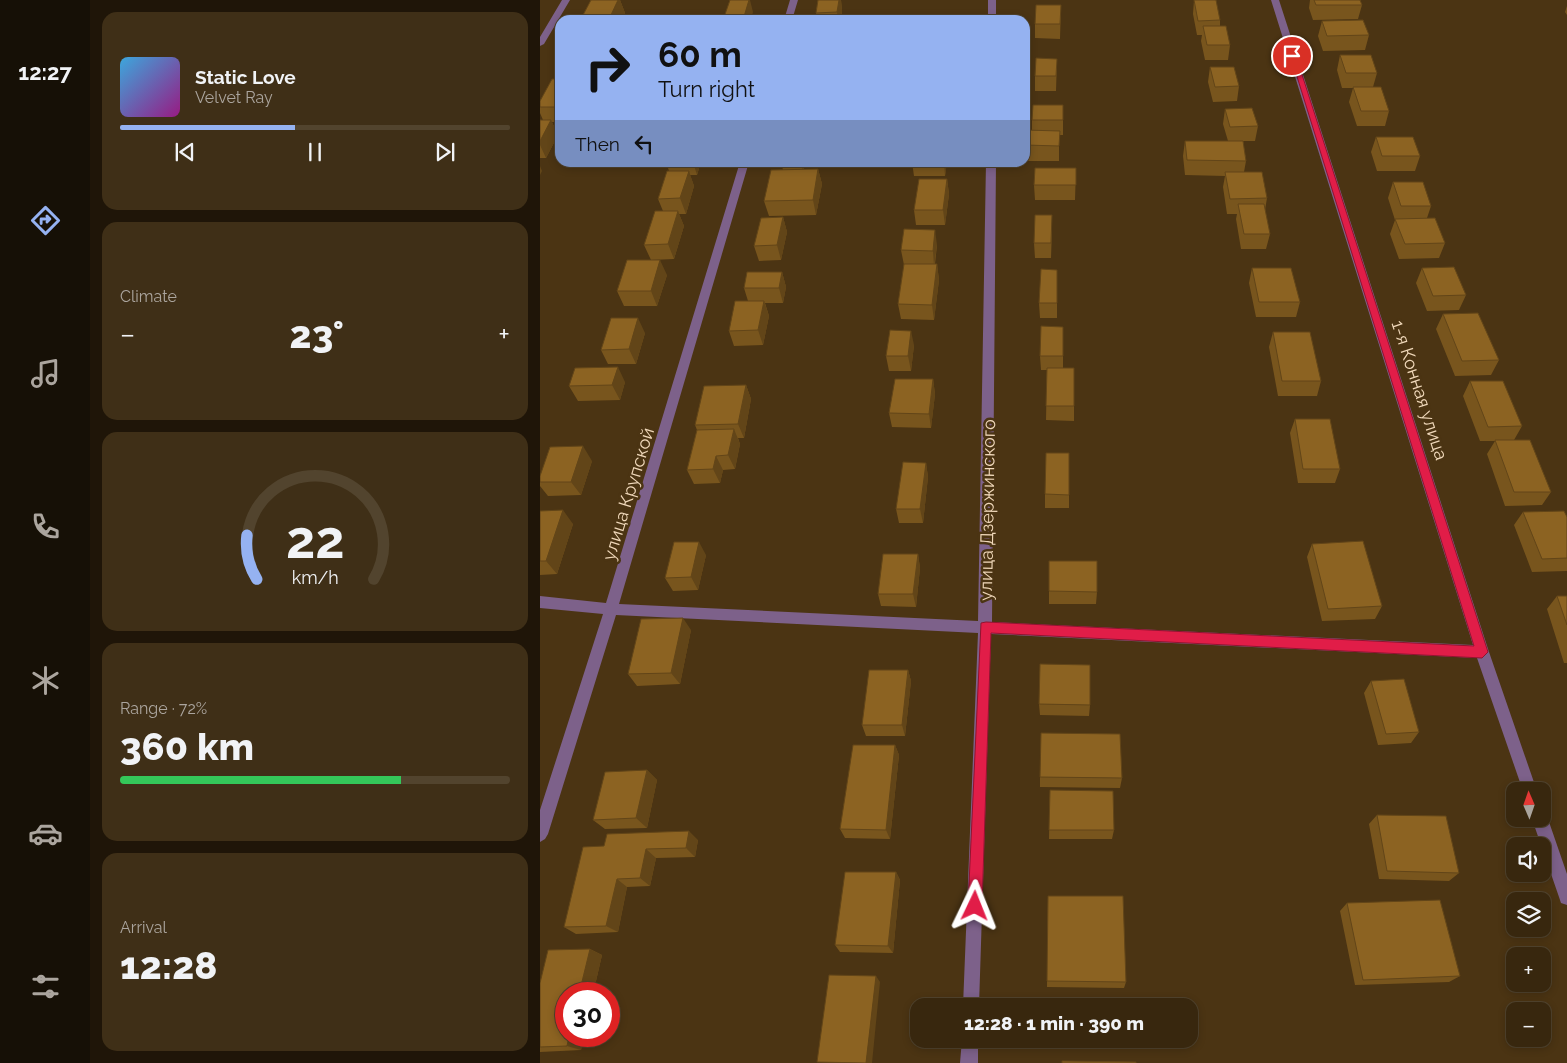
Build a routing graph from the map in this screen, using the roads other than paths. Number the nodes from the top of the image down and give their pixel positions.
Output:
1 (566, 0) edge
2 (794, 0) edge
3 (992, 0) edge
4 (1275, 0) edge
5 (557, 15) edge
6 (790, 15) edge
7 (992, 15) edge
8 (555, 19) edge
9 (540, 44) edge
10 (744, 167) edge
11 (991, 167) edge
12 (540, 602) edge
13 (611, 609) junction
14 (986, 627) junction
15 (1482, 652) junction
16 (1527, 782) edge
17 (1543, 828) edge
18 (540, 834) edge
19 (1567, 897) edge
20 (971, 998) edge
21 (970, 1048) edge
22 (969, 1063) edge

1 - 5 street
2 - 6 street
3 - 7 street
4 - 15 street, 1-я Конная улица
8 - 9 street
10 - 13 street, улица Крупской
11 - 14 street, улица Дзержинского
12 - 13 street
13 - 14 street
13 - 18 street, улица Крупской
14 - 15 street
14 - 20 street, улица Дзержинского
15 - 16 street, 1-я Конная улица
17 - 19 street
21 - 22 street

